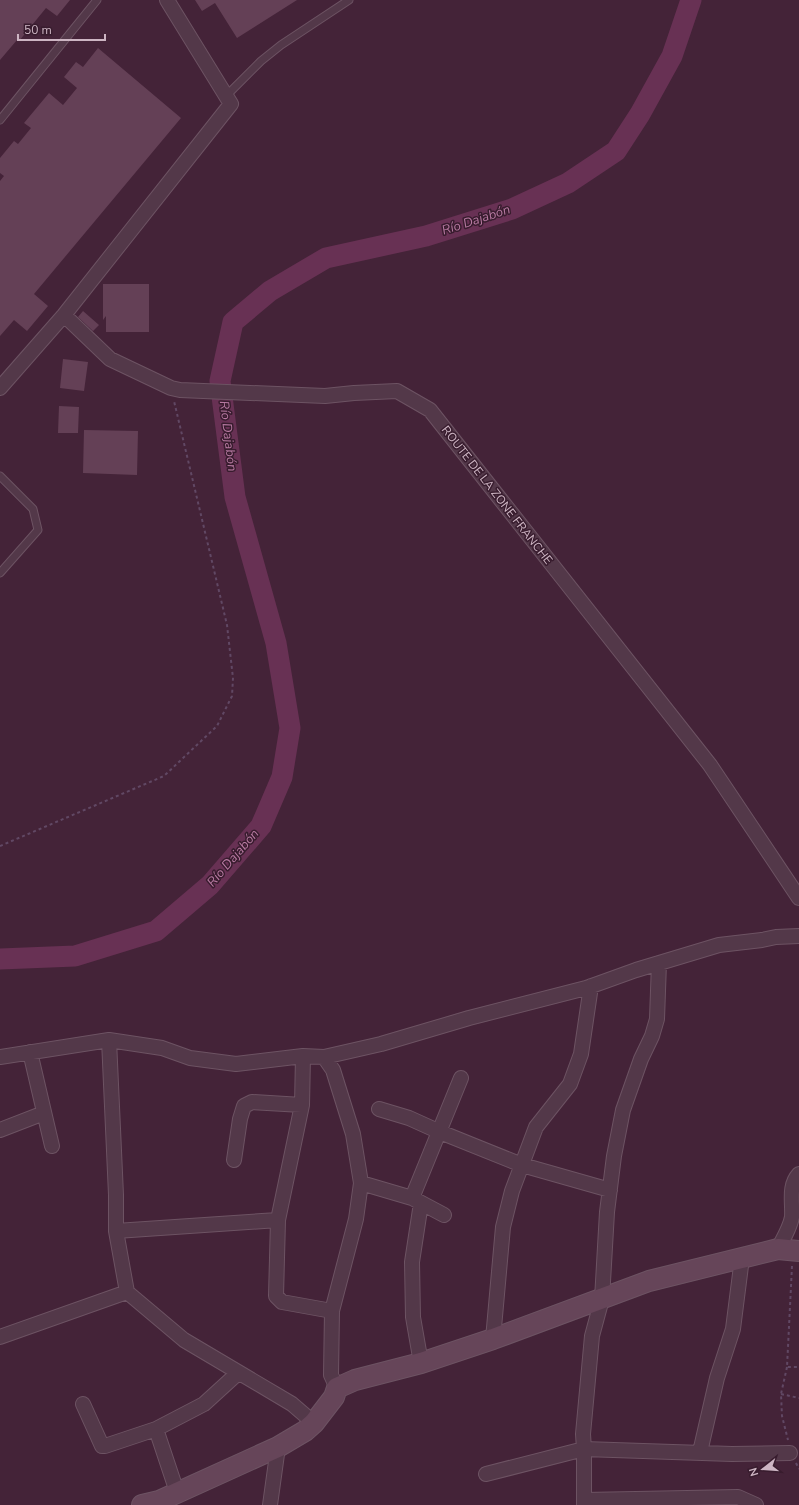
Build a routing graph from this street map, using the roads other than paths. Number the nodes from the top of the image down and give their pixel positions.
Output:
1 (97, 0) edge
2 (167, 0) edge
3 (349, 0) edge
4 (226, 96) junction
5 (0, 120) edge
6 (64, 314) junction
7 (0, 388) edge
8 (0, 476) edge
9 (0, 573) edge
10 (799, 898) edge
11 (799, 936) edge
12 (659, 963) junction
13 (591, 986) junction
14 (110, 1040) junction
15 (30, 1052) junction
16 (303, 1056) junction
17 (0, 1057) edge
18 (324, 1057) junction
19 (461, 1078) dead end
20 (302, 1105) junction
21 (379, 1110) dead end
22 (44, 1113) junction
23 (0, 1130) edge
24 (440, 1132) junction
25 (52, 1146) dead end
26 (234, 1160) dead end
27 (522, 1165) junction
28 (799, 1174) edge
29 (361, 1183) junction
30 (610, 1190) junction
31 (417, 1200) junction
32 (444, 1215) dead end
33 (278, 1220) junction
34 (116, 1231) junction
35 (790, 1251) edge
36 (742, 1258) junction
37 (127, 1292) junction
38 (602, 1299) junction
39 (332, 1311) junction
40 (0, 1337) edge
41 (493, 1339) junction
42 (421, 1363) junction
43 (238, 1373) junction
44 (338, 1388) junction
45 (83, 1404) dead end
46 (314, 1423) junction
47 (156, 1429) junction
48 (278, 1447) junction
49 (584, 1449) junction
50 (700, 1452) junction
51 (790, 1453) road end
52 (486, 1474) dead end
53 (177, 1492) junction
54 (584, 1503) edge
55 (153, 1504) edge
56 (270, 1505) edge
57 (756, 1505) edge

1 - 5 lane
2 - 4 street
3 - 4 lane
4 - 6 street
6 - 7 street
6 - 10 street, ROUTE DE LA ZONE FRANCHE
8 - 9 lane
11 - 12 street
12 - 13 street
12 - 30 street
13 - 18 street
13 - 27 street
14 - 15 street
14 - 16 street
14 - 34 street
15 - 17 street
15 - 22 street
16 - 18 street
16 - 20 street
18 - 29 street
19 - 24 street
20 - 26 street
20 - 33 street
21 - 24 street
22 - 23 street
22 - 25 street
24 - 27 street
24 - 31 street
27 - 30 street
27 - 41 street
28 - 35 street
29 - 31 street
29 - 39 street
30 - 38 street
31 - 32 street
31 - 42 street
33 - 34 street
33 - 39 street
34 - 37 street
35 - 36 street
36 - 38 street
36 - 50 street
37 - 40 street
37 - 43 street
38 - 41 street
38 - 49 street
39 - 44 street
41 - 42 street
42 - 44 street
43 - 46 street
43 - 47 street
44 - 46 street
45 - 47 street
46 - 48 street
47 - 53 street
48 - 53 street
48 - 56 street
49 - 50 street
49 - 52 street
49 - 54 street
50 - 51 street
53 - 55 street
54 - 57 street

